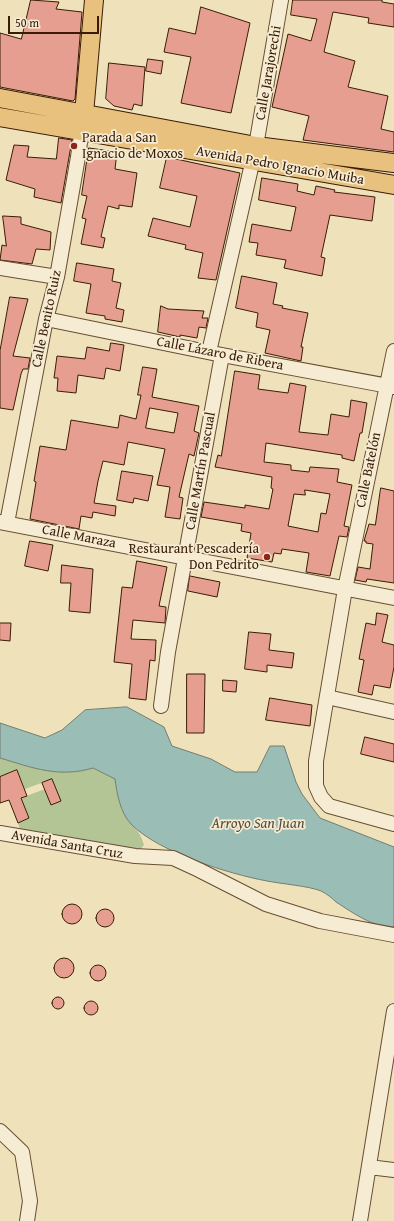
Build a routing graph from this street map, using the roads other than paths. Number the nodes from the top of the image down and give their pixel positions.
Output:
1 (94, 0) edge
2 (281, 0) edge
3 (0, 98) edge
4 (84, 114) junction
5 (0, 117) edge
6 (82, 132) junction
7 (254, 154) junction
8 (394, 163) edge
9 (394, 186) edge
10 (0, 268) edge
11 (57, 277) junction
12 (46, 319) junction
13 (394, 350) edge
14 (216, 354) junction
15 (390, 386) edge
16 (3, 522) edge
17 (185, 558) junction
18 (345, 589) junction
19 (394, 598) edge
20 (327, 697) junction
21 (161, 706) dead end
22 (394, 712) edge
23 (394, 824) edge
24 (0, 833) edge
25 (394, 936) edge
26 (394, 1011) edge
27 (391, 1048) edge
28 (0, 1131) edge
29 (368, 1167) junction
30 (394, 1170) edge
31 (27, 1221) edge
32 (360, 1221) edge

1 - 4 main road
2 - 7 street, Calle Jarajorechi
3 - 4 main road, Avenida Pedro Ignacio Muiba
4 - 6 street, Calle Benito Ruiz
4 - 7 main road, Avenida Pedro Ignacio Muiba
5 - 6 main road, Avenida Pedro Ignacio Muiba
6 - 7 main road, Avenida Pedro Ignacio Muiba
6 - 11 street, Calle Benito Ruiz
7 - 8 main road, Avenida Pedro Ignacio Muiba
7 - 9 main road, Avenida Pedro Ignacio Muiba
7 - 14 street, Calle Martín Pascual
10 - 11 street
11 - 12 street, Calle Benito Ruiz
12 - 14 street, Calle Lázaro de Ribera
12 - 16 street, Calle Benito Ruiz
13 - 15 street, Calle Batelón
14 - 15 street, Calle Lázaro de Ribera
14 - 17 street, Calle Martín Pascual
15 - 18 street, Calle Batelón
16 - 17 street, Calle Maraza
17 - 18 street, Calle Maraza
17 - 21 street, Calle Martín Pascual
18 - 19 street, Calle Maraza
18 - 20 street, Calle Batelón
20 - 22 street
20 - 23 street, Calle Batelón
24 - 25 street, Avenida Santa Cruz
26 - 27 street
27 - 29 street
28 - 31 street
29 - 30 street
29 - 32 street

